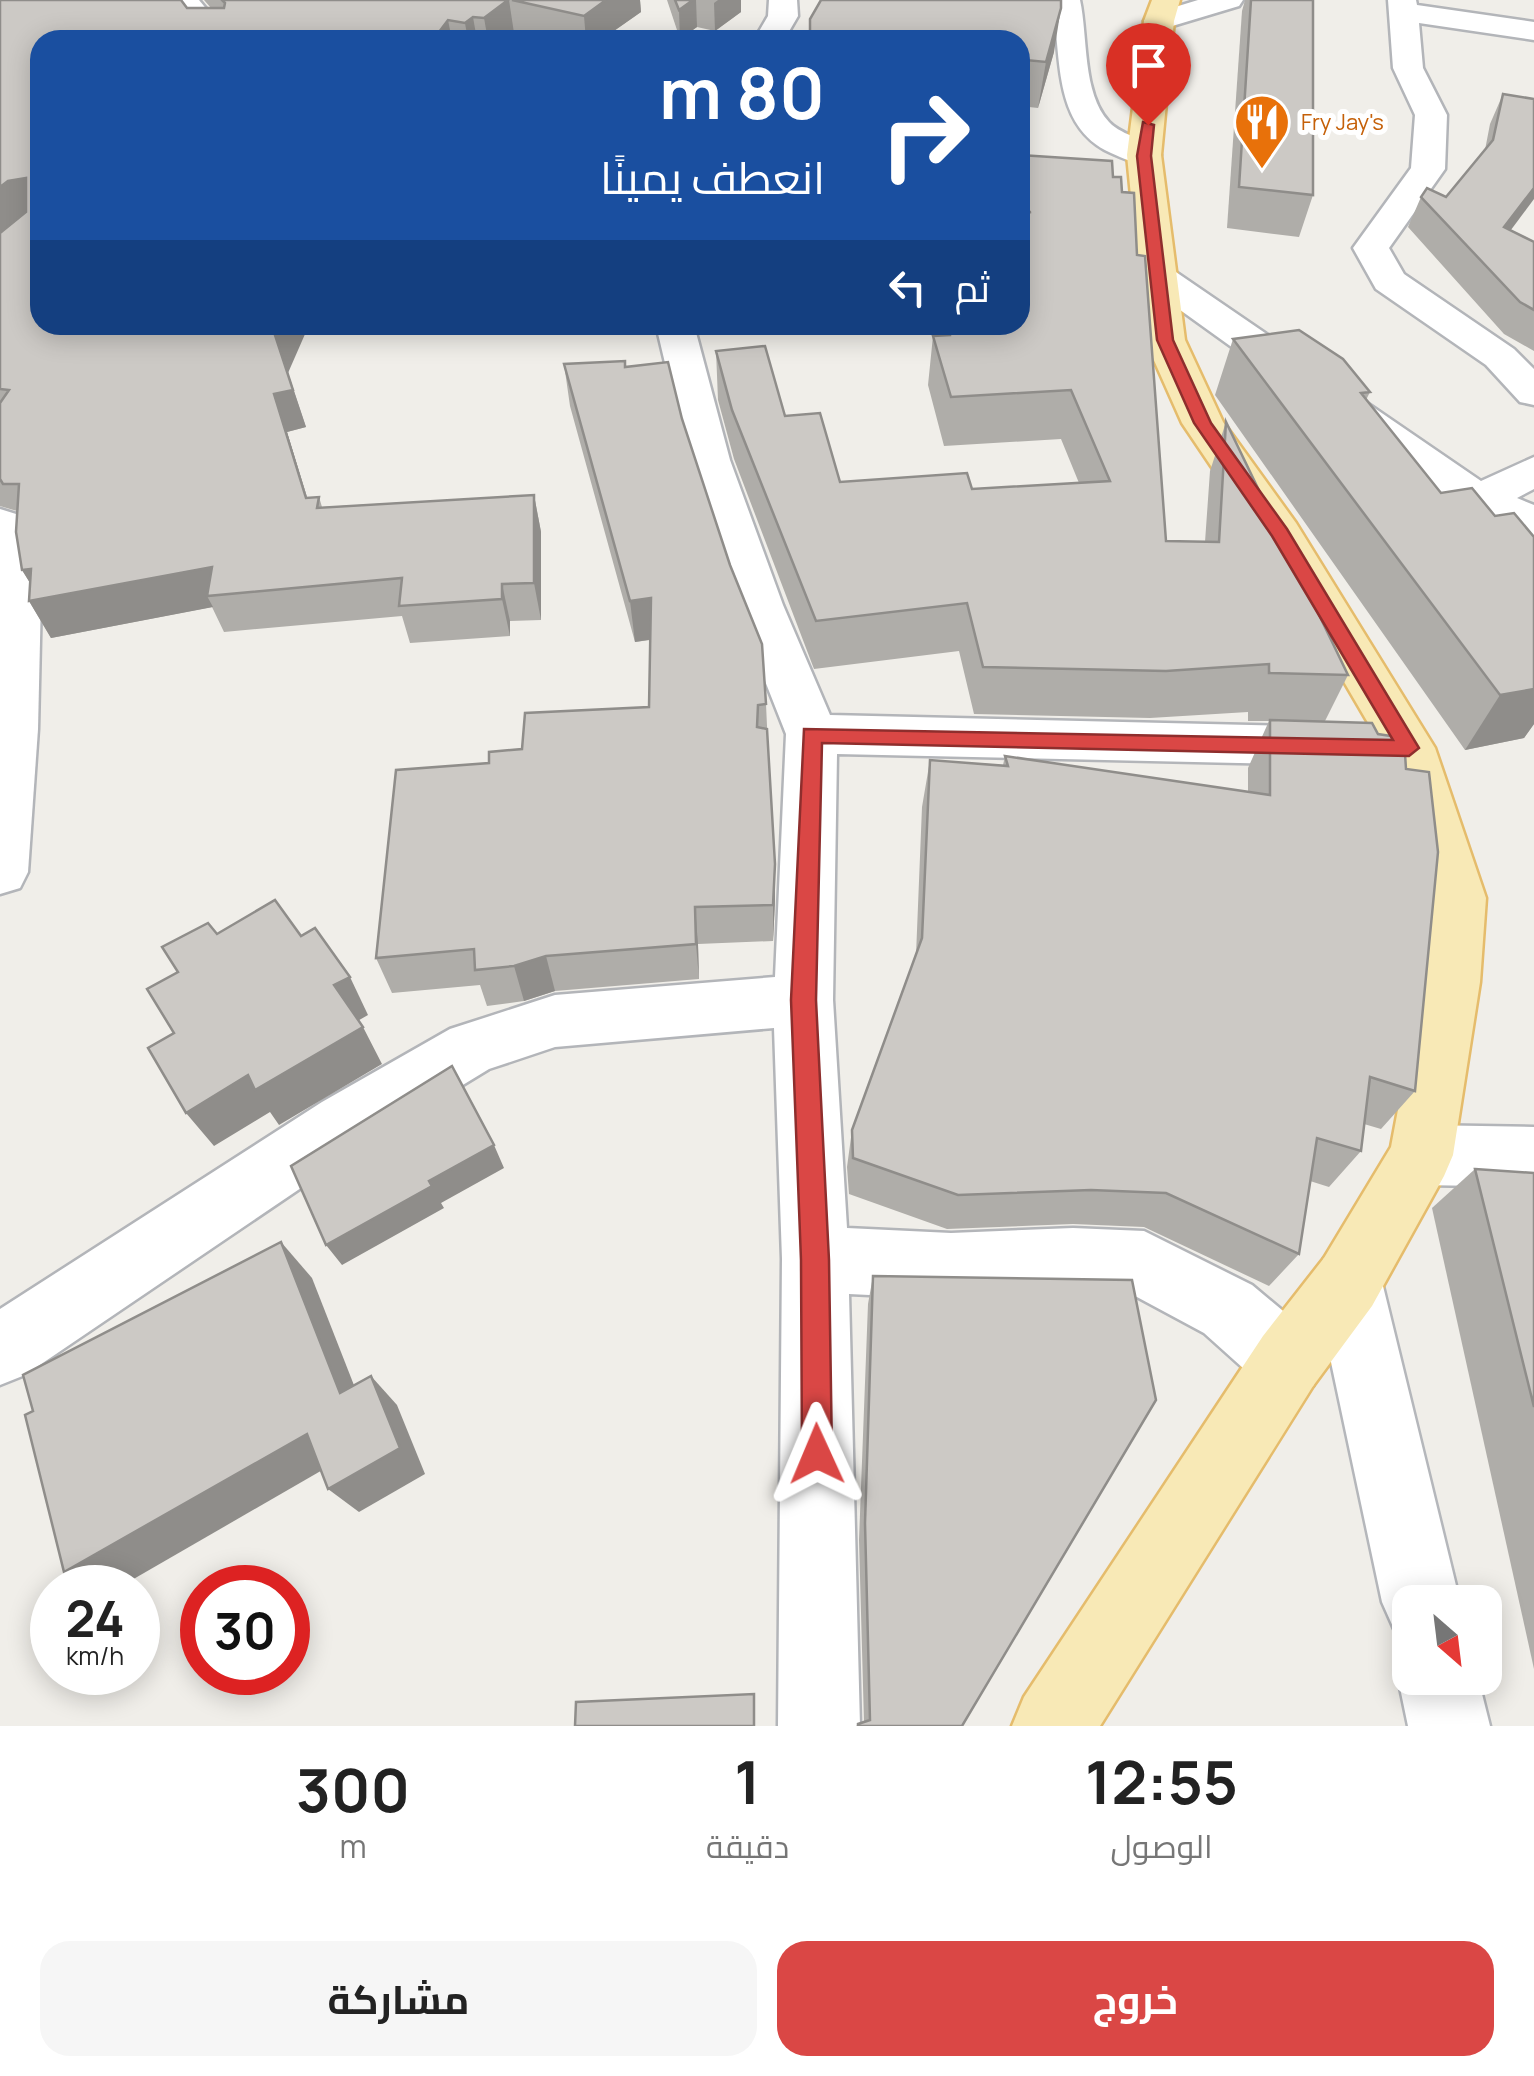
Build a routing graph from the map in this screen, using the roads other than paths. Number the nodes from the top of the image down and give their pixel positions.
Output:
1 (183, 0) edge
2 (783, 0) edge
3 (1066, 0) edge
4 (1229, 0) edge
5 (1402, 6) edge
6 (1163, 10) edge
7 (209, 30) edge
8 (774, 30) edge
9 (1534, 31) edge
10 (1144, 156) junction
11 (1157, 276) junction
12 (678, 335) edge
13 (1534, 393) edge
14 (1534, 471) edge
15 (1480, 500) junction
16 (1534, 522) edge
17 (0, 524) edge
18 (812, 734) junction
19 (1409, 748) junction
20 (0, 872) edge
21 (804, 1000) junction
22 (1420, 1155) junction
23 (1534, 1158) edge
24 (815, 1260) junction
25 (1348, 1282) junction
26 (0, 1350) edge
27 (1288, 1360) junction
28 (1417, 1585) edge
29 (1442, 1695) edge
30 (819, 1726) edge
31 (1053, 1726) edge
32 (1449, 1726) edge

1 - 7 street
2 - 8 street
3 - 10 street
4 - 6 street
5 - 9 street
5 - 13 street
6 - 10 main road
10 - 11 main road
11 - 15 street
11 - 19 main road
12 - 18 street
14 - 15 street
15 - 16 street
17 - 20 street
18 - 19 street
18 - 21 street
19 - 22 main road
21 - 24 street
21 - 26 street
22 - 23 street
22 - 25 main road
24 - 27 street
24 - 30 street
25 - 27 main road
25 - 28 street
27 - 31 main road
29 - 32 street

